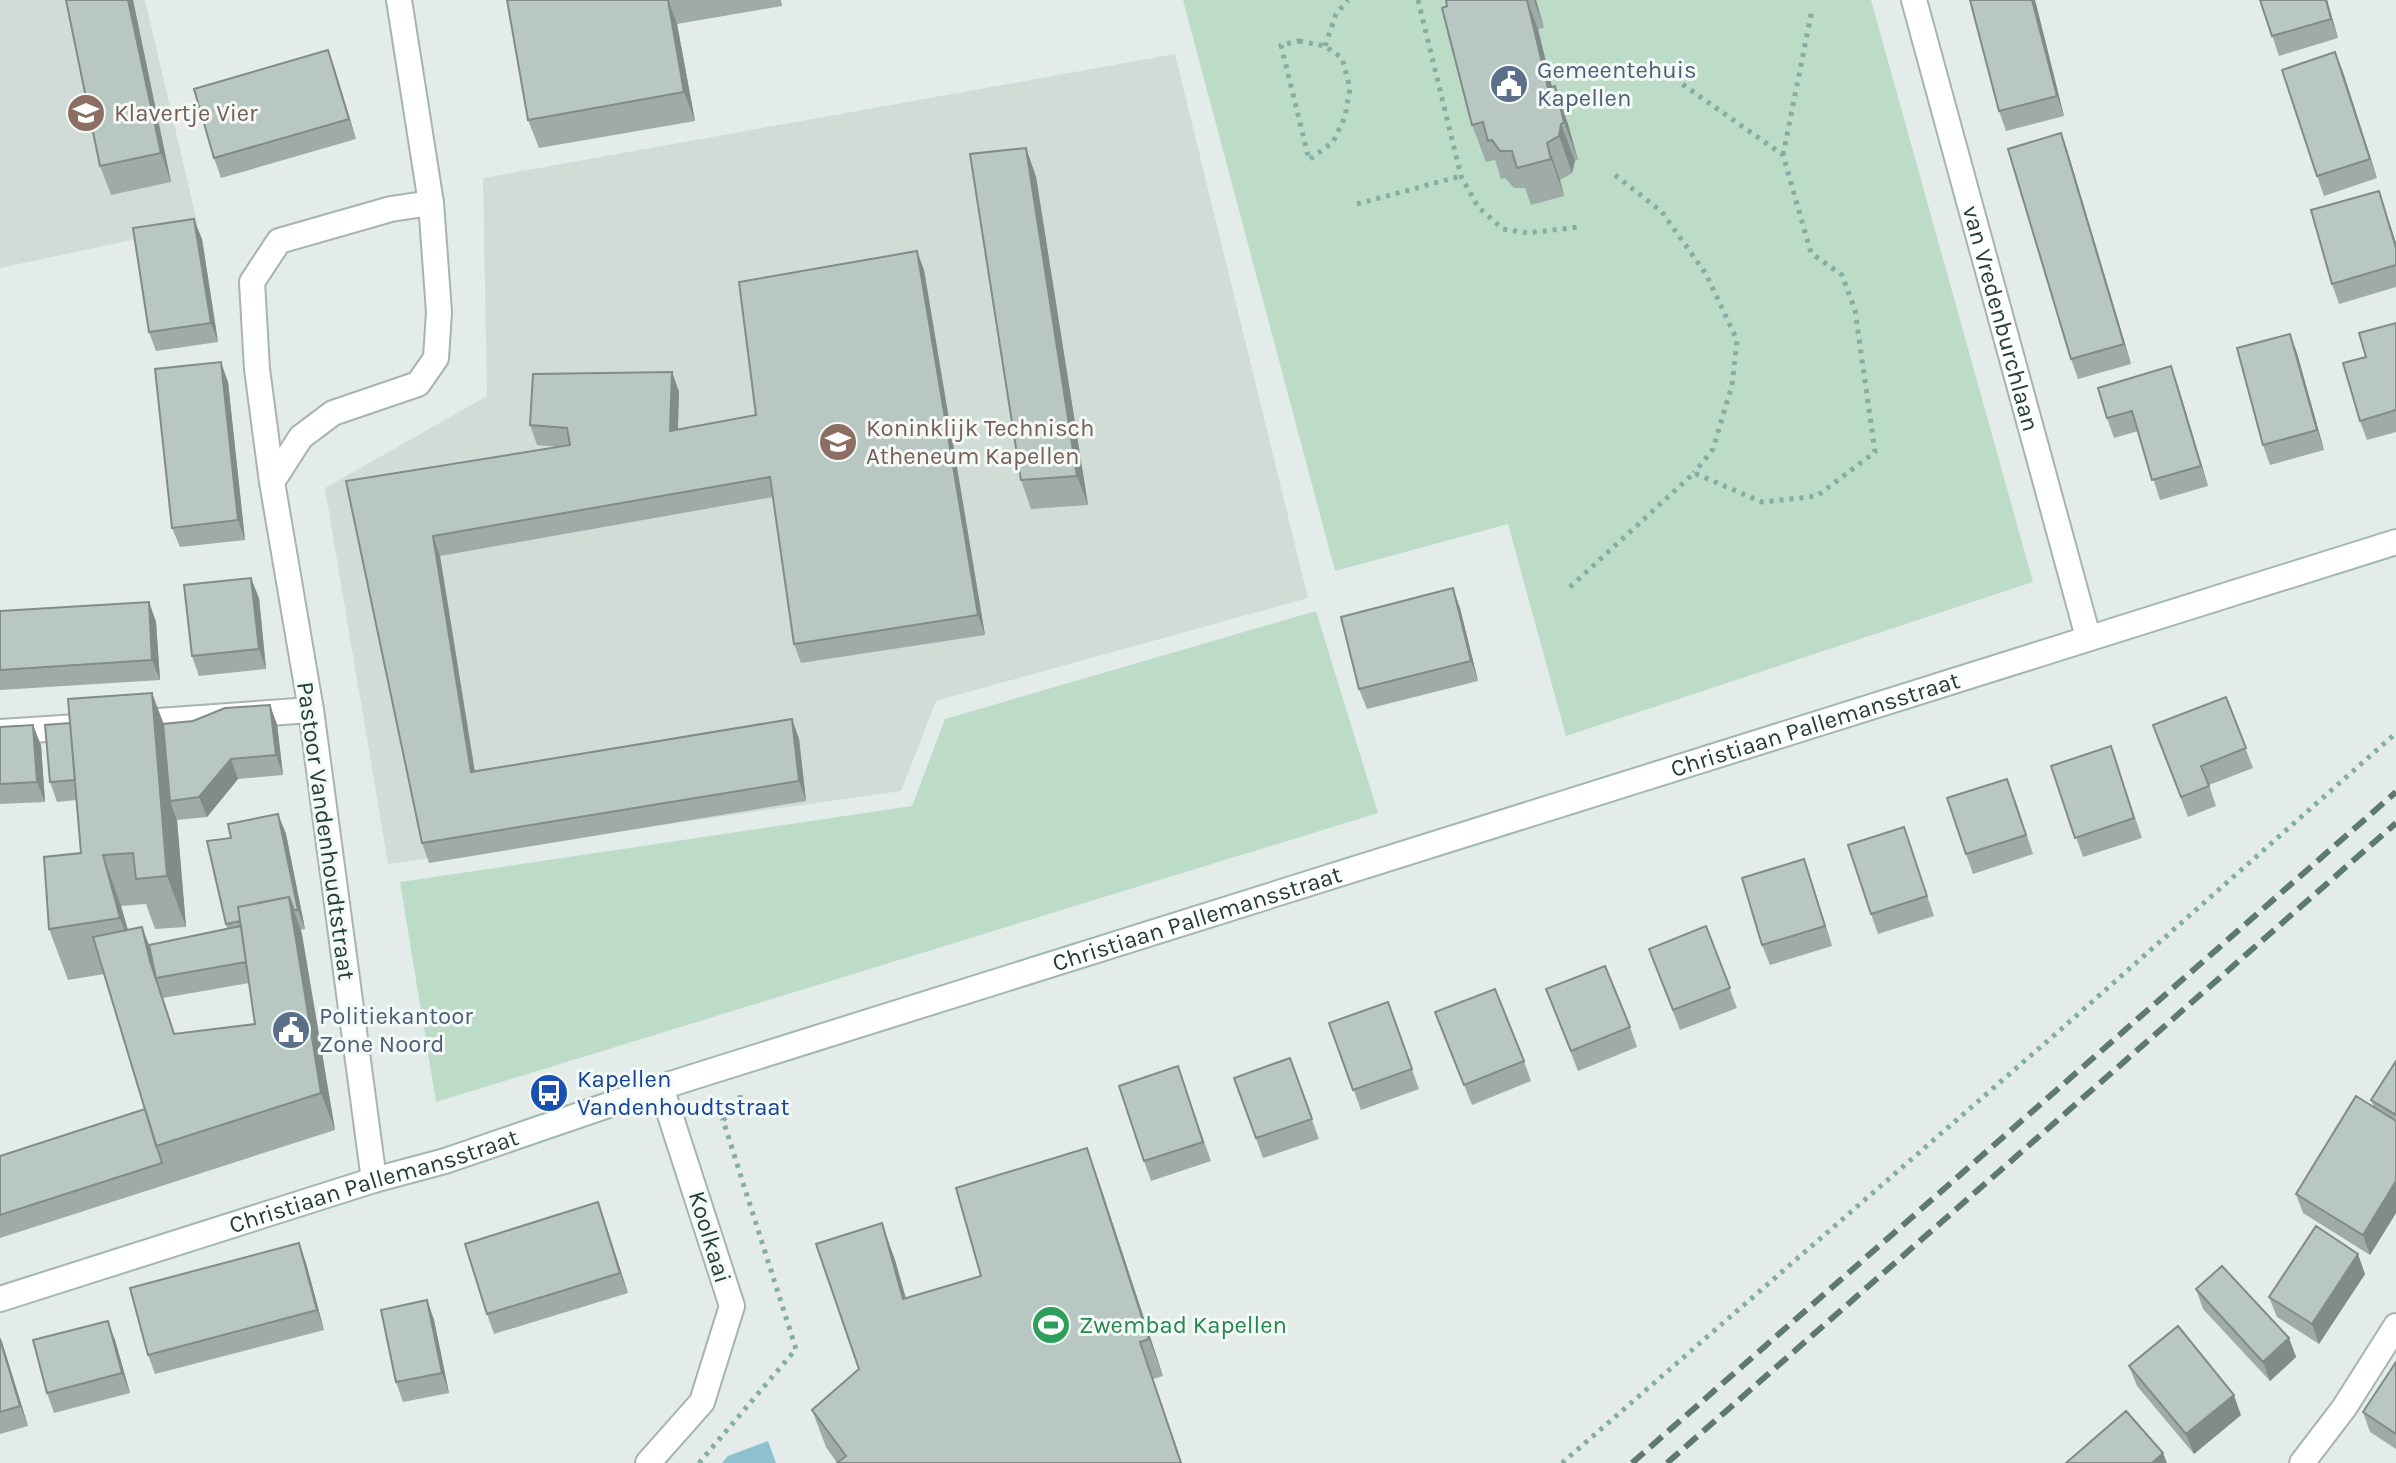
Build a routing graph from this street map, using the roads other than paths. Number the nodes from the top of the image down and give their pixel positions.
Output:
1 (399, 0) edge
2 (1914, 0) edge
3 (431, 203) junction
4 (272, 482) junction
5 (2396, 542) edge
6 (2088, 637) junction
7 (311, 710) junction
8 (0, 732) edge
9 (661, 1087) junction
10 (374, 1180) junction
11 (0, 1299) edge
12 (2396, 1326) edge
13 (648, 1463) edge
14 (2302, 1463) edge

1 - 3 street
2 - 6 street, van Vredenburchlaan
3 - 4 street
3 - 4 street, Pastoor Vandenhoudtstraat
4 - 7 street, Pastoor Vandenhoudtstraat
5 - 6 street, Christiaan Pallemansstraat
6 - 9 street, Christiaan Pallemansstraat
7 - 8 street
7 - 10 street, Pastoor Vandenhoudtstraat
9 - 10 street, Christiaan Pallemansstraat
9 - 13 street, Koolkaai
10 - 11 street, Christiaan Pallemansstraat
12 - 14 street

